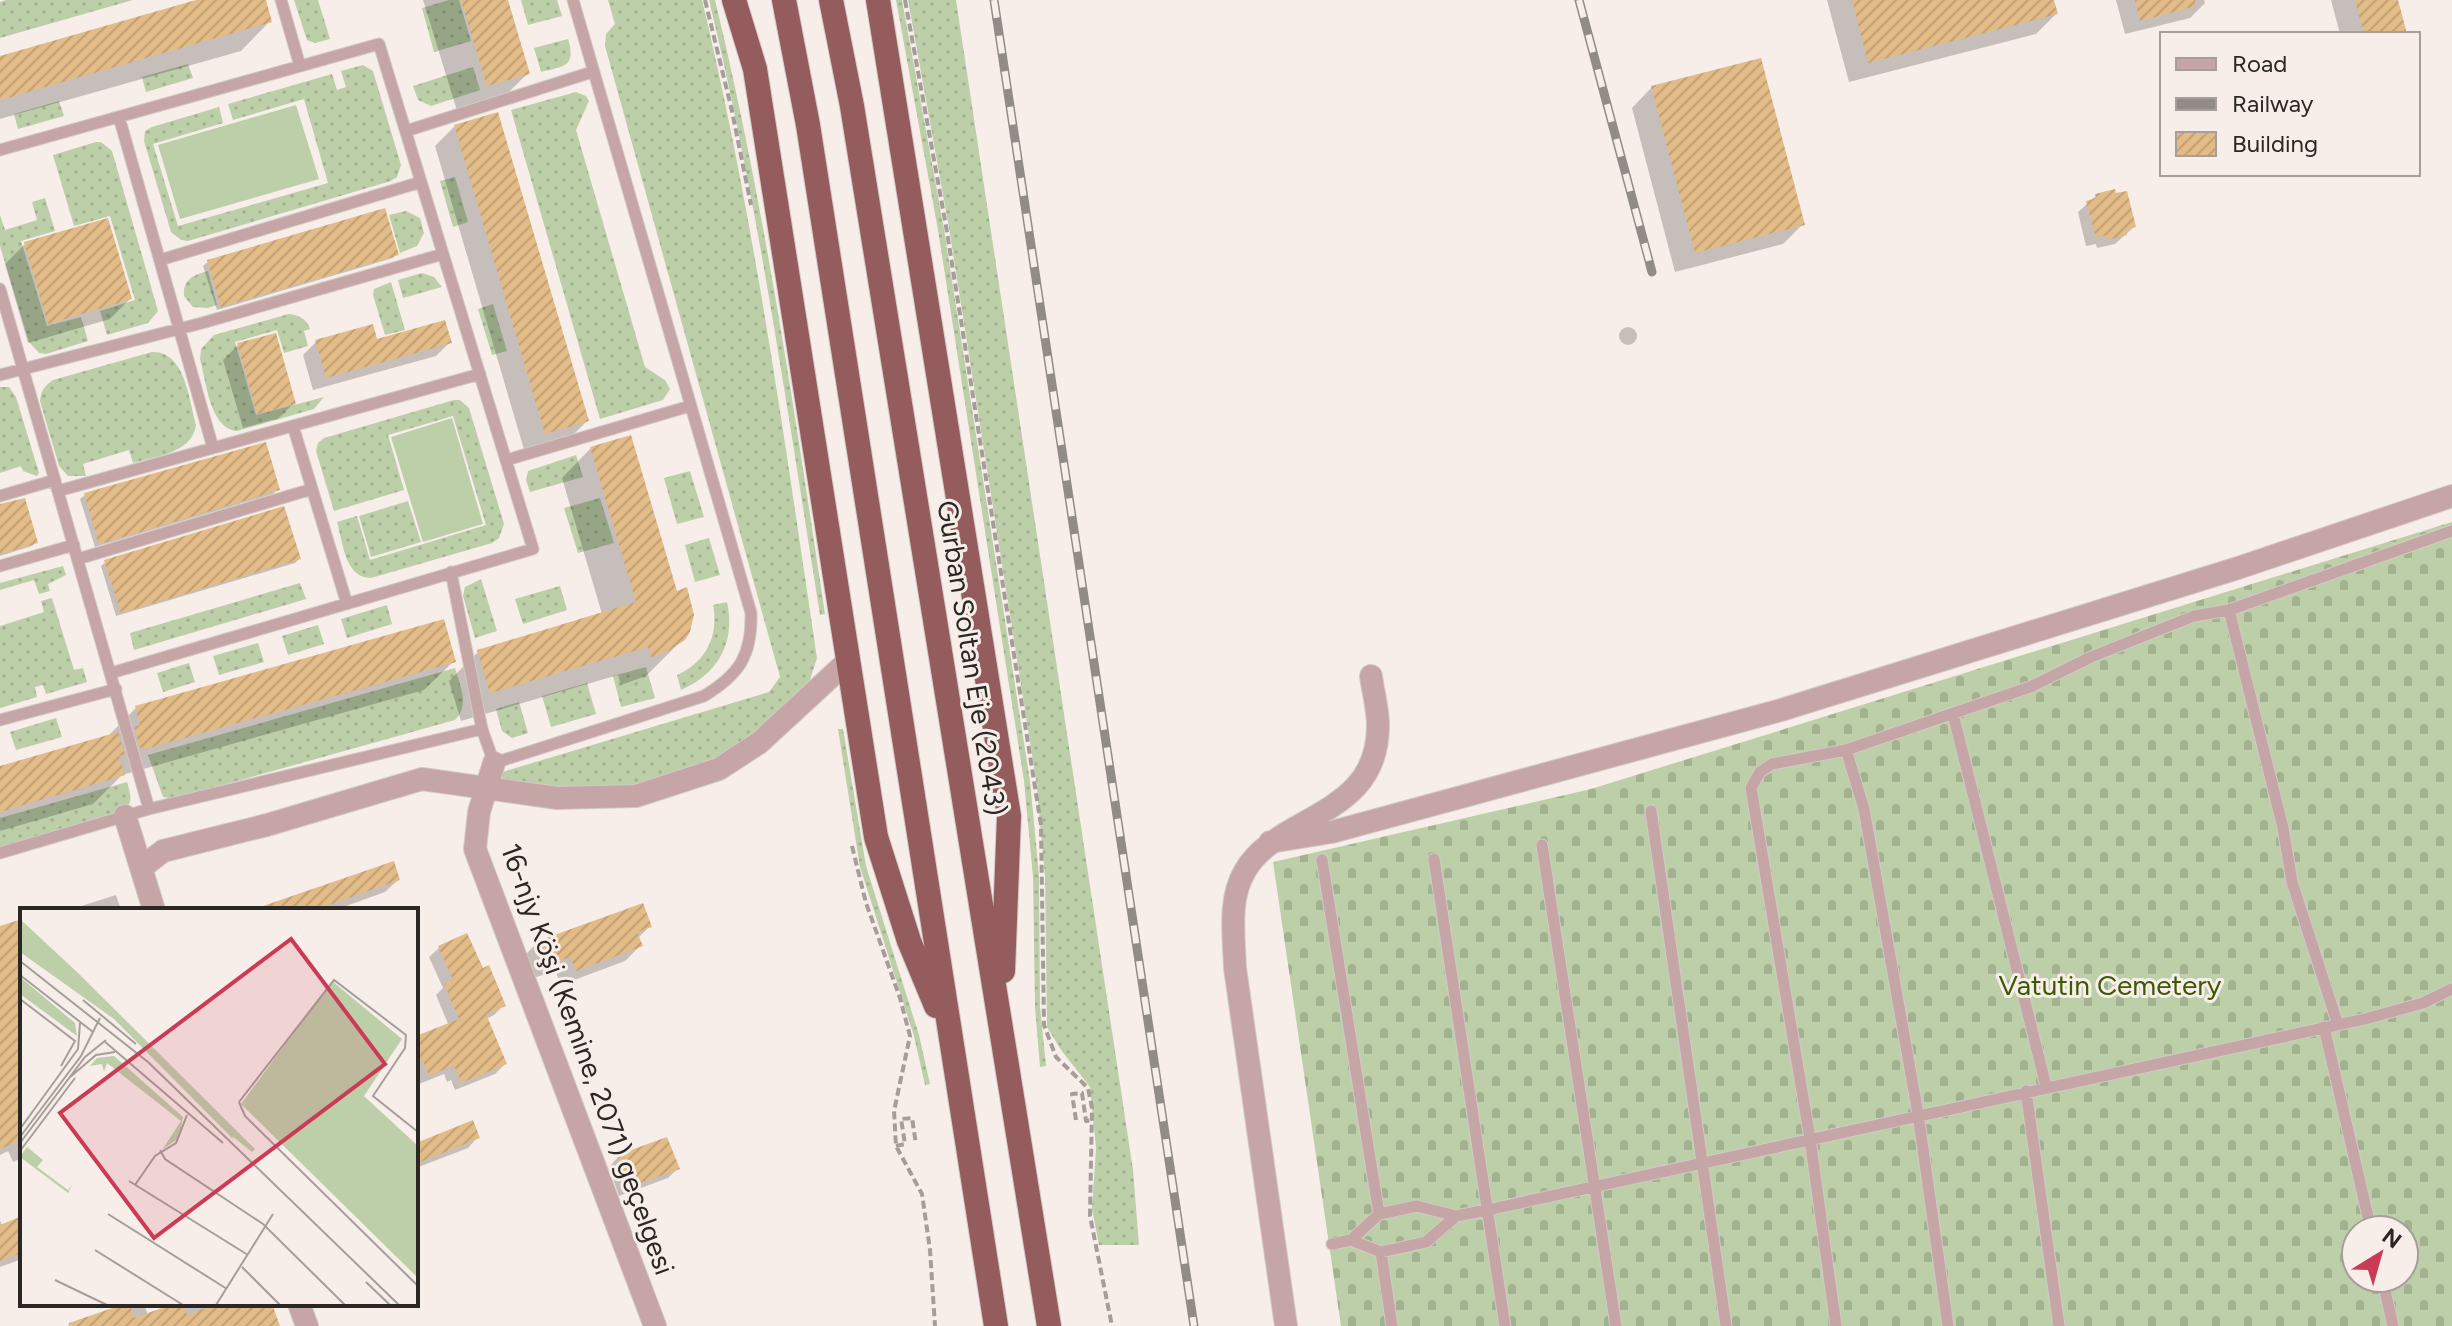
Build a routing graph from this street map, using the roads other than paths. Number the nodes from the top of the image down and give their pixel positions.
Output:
1 (281, 0) edge
2 (573, 0) edge
3 (734, 0) edge
4 (784, 0) edge
5 (831, 0) edge
6 (878, 0) edge
7 (300, 66) junction
8 (592, 72) junction
9 (119, 117) junction
10 (406, 131) junction
11 (0, 150) edge
12 (421, 182) junction
13 (443, 254) junction
14 (160, 260) junction
15 (0, 289) edge
16 (179, 328) junction
17 (23, 368) junction
18 (480, 374) junction
19 (0, 375) edge
20 (690, 406) junction
21 (293, 426) junction
22 (213, 448) junction
23 (506, 460) junction
24 (57, 485) junction
25 (312, 489) junction
26 (0, 496) edge
27 (2452, 496) edge
28 (2452, 531) edge
29 (74, 545) junction
30 (78, 559) junction
31 (0, 566) edge
32 (451, 572) junction
33 (347, 604) junction
34 (2229, 610) junction
35 (848, 661) junction
36 (111, 673) junction
37 (1371, 676) dead end
38 (116, 689) junction
39 (1953, 714) junction
40 (0, 720) edge
41 (482, 729) junction
42 (1846, 750) junction
43 (494, 763) junction
44 (486, 788) junction
45 (149, 809) junction
46 (1651, 811) dead end
47 (125, 816) junction
48 (1270, 842) junction
49 (1542, 845) dead end
50 (0, 853) edge
51 (1434, 859) dead end
52 (1322, 860) dead end
53 (141, 868) junction
54 (153, 908) edge
55 (2452, 989) edge
56 (1001, 1021) junction
57 (2338, 1025) junction
58 (2324, 1027) junction
59 (951, 1039) junction
60 (2046, 1086) junction
61 (2026, 1091) junction
62 (1918, 1114) junction
63 (1810, 1139) junction
64 (1701, 1163) junction
65 (1595, 1186) junction
66 (1487, 1210) junction
67 (1379, 1214) junction
68 (2367, 1214) edge
69 (1456, 1216) junction
70 (1351, 1240) junction
71 (1332, 1244) dead end
72 (1381, 1252) junction
73 (2386, 1294) edge
74 (300, 1306) edge
75 (307, 1326) edge
76 (655, 1326) edge
77 (996, 1326) edge
78 (1049, 1326) edge
79 (1286, 1326) edge
80 (1392, 1326) edge
81 (1505, 1326) edge
82 (1616, 1326) edge
83 (1726, 1326) edge
84 (1836, 1326) edge
85 (1948, 1326) edge
86 (2059, 1326) edge
87 (2393, 1326) edge

1 - 7 lane
2 - 8 lane
3 - 35 highway
4 - 59 highway
5 - 56 highway, Gurban Soltan Eje (2043)
6 - 56 highway
7 - 9 lane
7 - 10 lane
8 - 10 lane
8 - 20 lane
9 - 11 lane
9 - 14 lane
10 - 12 lane
12 - 13 lane
12 - 14 lane
13 - 16 lane
13 - 18 lane
14 - 16 lane
15 - 17 lane
16 - 17 lane
16 - 22 lane
17 - 19 lane
17 - 24 lane
18 - 21 lane
18 - 23 lane
20 - 23 lane
20 - 43 lane
21 - 22 lane
21 - 25 lane
22 - 24 lane
23 - 32 lane
24 - 26 lane
24 - 29 lane
25 - 30 lane
25 - 33 lane
27 - 48 street
28 - 34 lane
29 - 30 lane
29 - 31 lane
30 - 36 lane
32 - 33 lane
32 - 41 lane
33 - 36 lane
34 - 39 lane
34 - 57 lane
35 - 44 street
35 - 59 highway
36 - 38 lane
37 - 48 street
38 - 40 lane
38 - 45 lane
39 - 42 lane
39 - 60 lane
41 - 43 lane
41 - 45 lane
42 - 62 lane
42 - 63 lane
43 - 44 street, 16-njy Köşi (Kemine, 2071) geçelgesi
44 - 53 street
44 - 76 street, 16-njy Köşi (Kemine, 2071) geçelgesi
45 - 47 lane
46 - 64 lane
47 - 50 lane
47 - 53 street
48 - 79 street
49 - 65 lane
51 - 66 lane
52 - 67 lane
53 - 54 street
55 - 57 lane
56 - 78 highway, Gurban Soltan Eje (2043)
57 - 58 lane
58 - 60 lane
58 - 68 lane
59 - 77 highway
60 - 61 lane
61 - 62 lane
61 - 86 lane
62 - 63 lane
62 - 85 lane
63 - 64 lane
63 - 84 lane
64 - 65 lane
64 - 83 lane
65 - 66 lane
65 - 82 lane
66 - 69 lane
66 - 81 lane
67 - 69 lane
67 - 70 lane
69 - 72 lane
70 - 71 lane
70 - 72 lane
72 - 80 lane
73 - 87 lane
74 - 75 street

